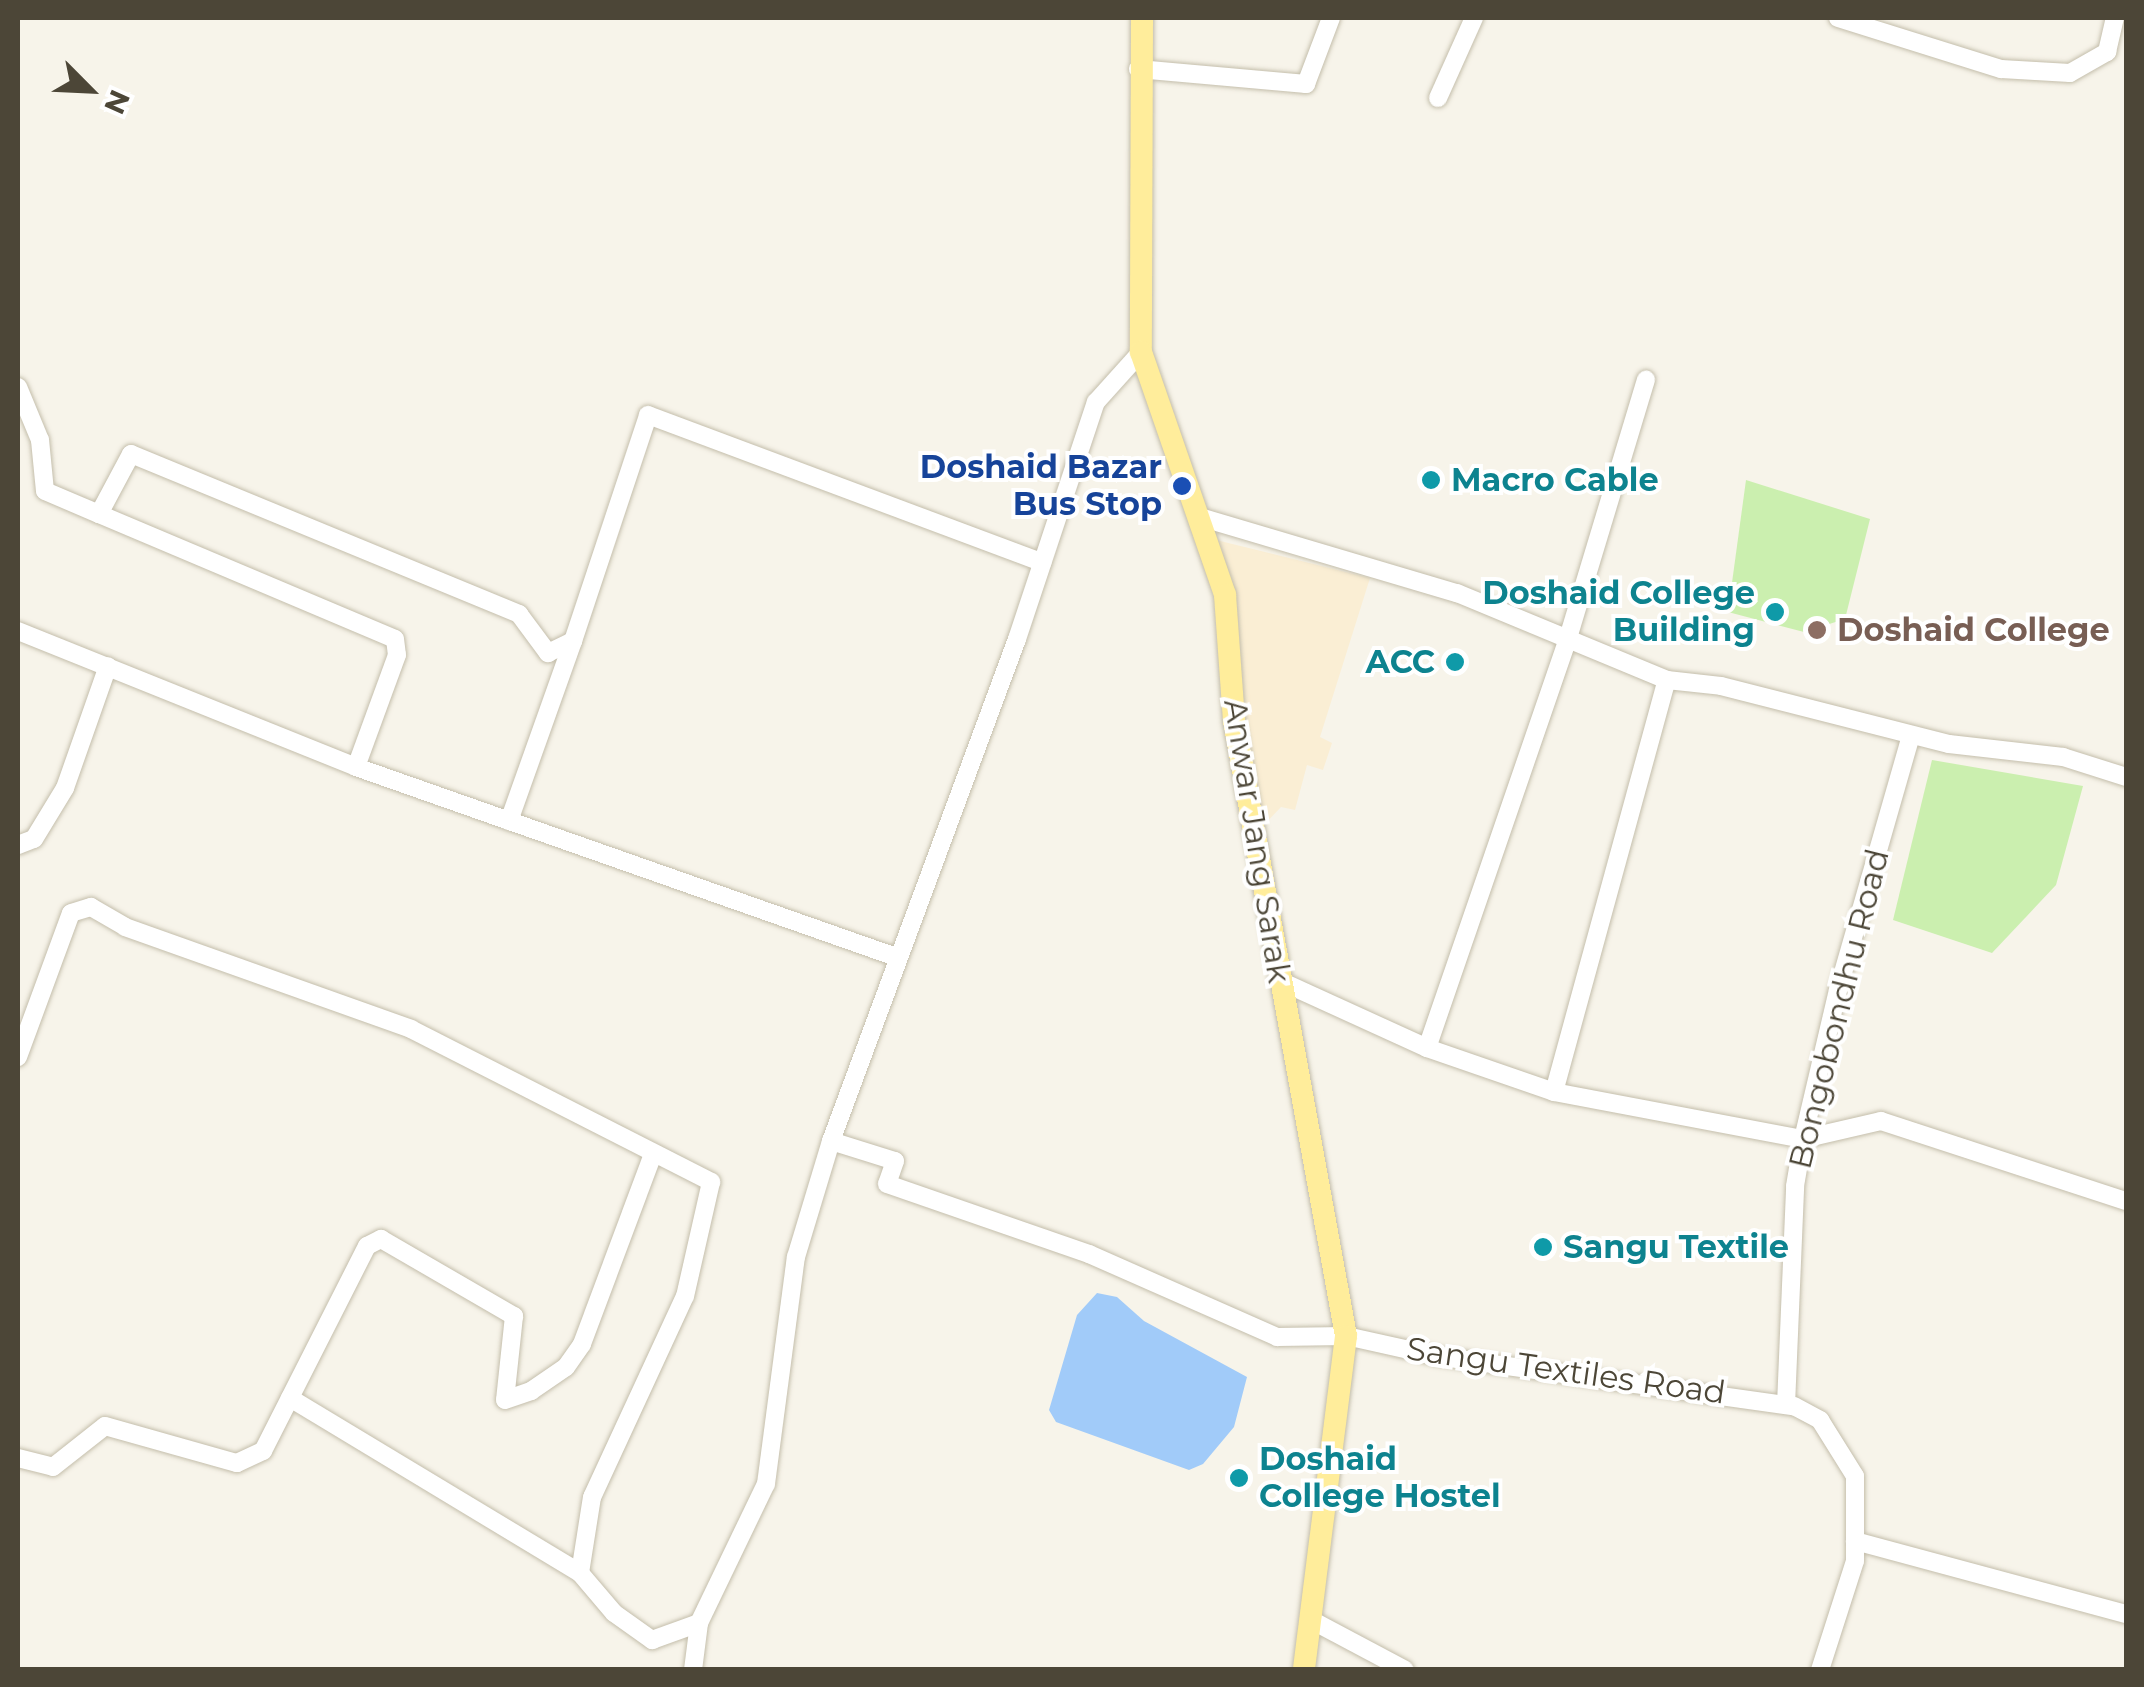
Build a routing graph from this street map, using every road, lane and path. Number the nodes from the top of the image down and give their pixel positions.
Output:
1 (1140, 18) edge
2 (1331, 18) edge
3 (1474, 18) edge
4 (1838, 18) edge
5 (2116, 18) edge
6 (1138, 70) junction
7 (1438, 98) dead end
8 (1142, 352) junction
9 (1646, 380) dead end
10 (18, 387) edge
11 (99, 514) junction
12 (1203, 518) junction
13 (1042, 562) junction
14 (18, 631) edge
15 (1568, 638) junction
16 (573, 640) junction
17 (108, 666) junction
18 (1667, 680) junction
19 (1912, 735) junction
20 (356, 766) junction
21 (2126, 777) edge
22 (509, 821) junction
23 (18, 845) edge
24 (896, 957) junction
25 (1278, 980) junction
26 (1427, 1048) junction
27 (18, 1057) edge
28 (1554, 1092) junction
29 (1804, 1139) junction
30 (831, 1142) junction
31 (652, 1157) junction
32 (2126, 1200) edge
33 (1346, 1336) junction
34 (290, 1398) junction
35 (1786, 1405) junction
36 (18, 1458) edge
37 (1855, 1541) junction
38 (580, 1573) junction
39 (2126, 1614) edge
40 (1313, 1621) junction
41 (699, 1623) junction
42 (693, 1670) edge
43 (1304, 1670) edge
44 (1405, 1670) edge
45 (1820, 1670) edge

1 - 6 main road, Anwar Jang Sarak
2 - 6 street
3 - 7 street
4 - 5 street
6 - 8 main road, Anwar Jang Sarak
8 - 12 main road, Anwar Jang Sarak
8 - 13 street
9 - 15 street
10 - 11 street
11 - 16 street
11 - 20 street
12 - 15 street
12 - 25 main road, Anwar Jang Sarak
13 - 16 street
13 - 24 street
14 - 17 street
15 - 18 street
15 - 26 street
16 - 22 street
17 - 20 street
17 - 23 street
18 - 19 street
18 - 28 street
19 - 21 street
19 - 29 street, Bongobondhu Road
20 - 22 street
22 - 24 street
24 - 30 street
25 - 26 street
25 - 33 main road, Anwar Jang Sarak
26 - 28 street
27 - 31 street
28 - 29 street
29 - 32 street
29 - 35 street, Bongobondhu Road
30 - 33 street, Sangu Textiles Road
30 - 41 street
31 - 34 street
31 - 38 street
33 - 35 street, Sangu Textiles Road
33 - 40 main road, Anwar Jang Sarak
34 - 36 street
34 - 38 street
35 - 37 street
37 - 39 street
37 - 45 street
38 - 41 street
40 - 43 main road, Anwar Jang Sarak
40 - 44 street
41 - 42 street

